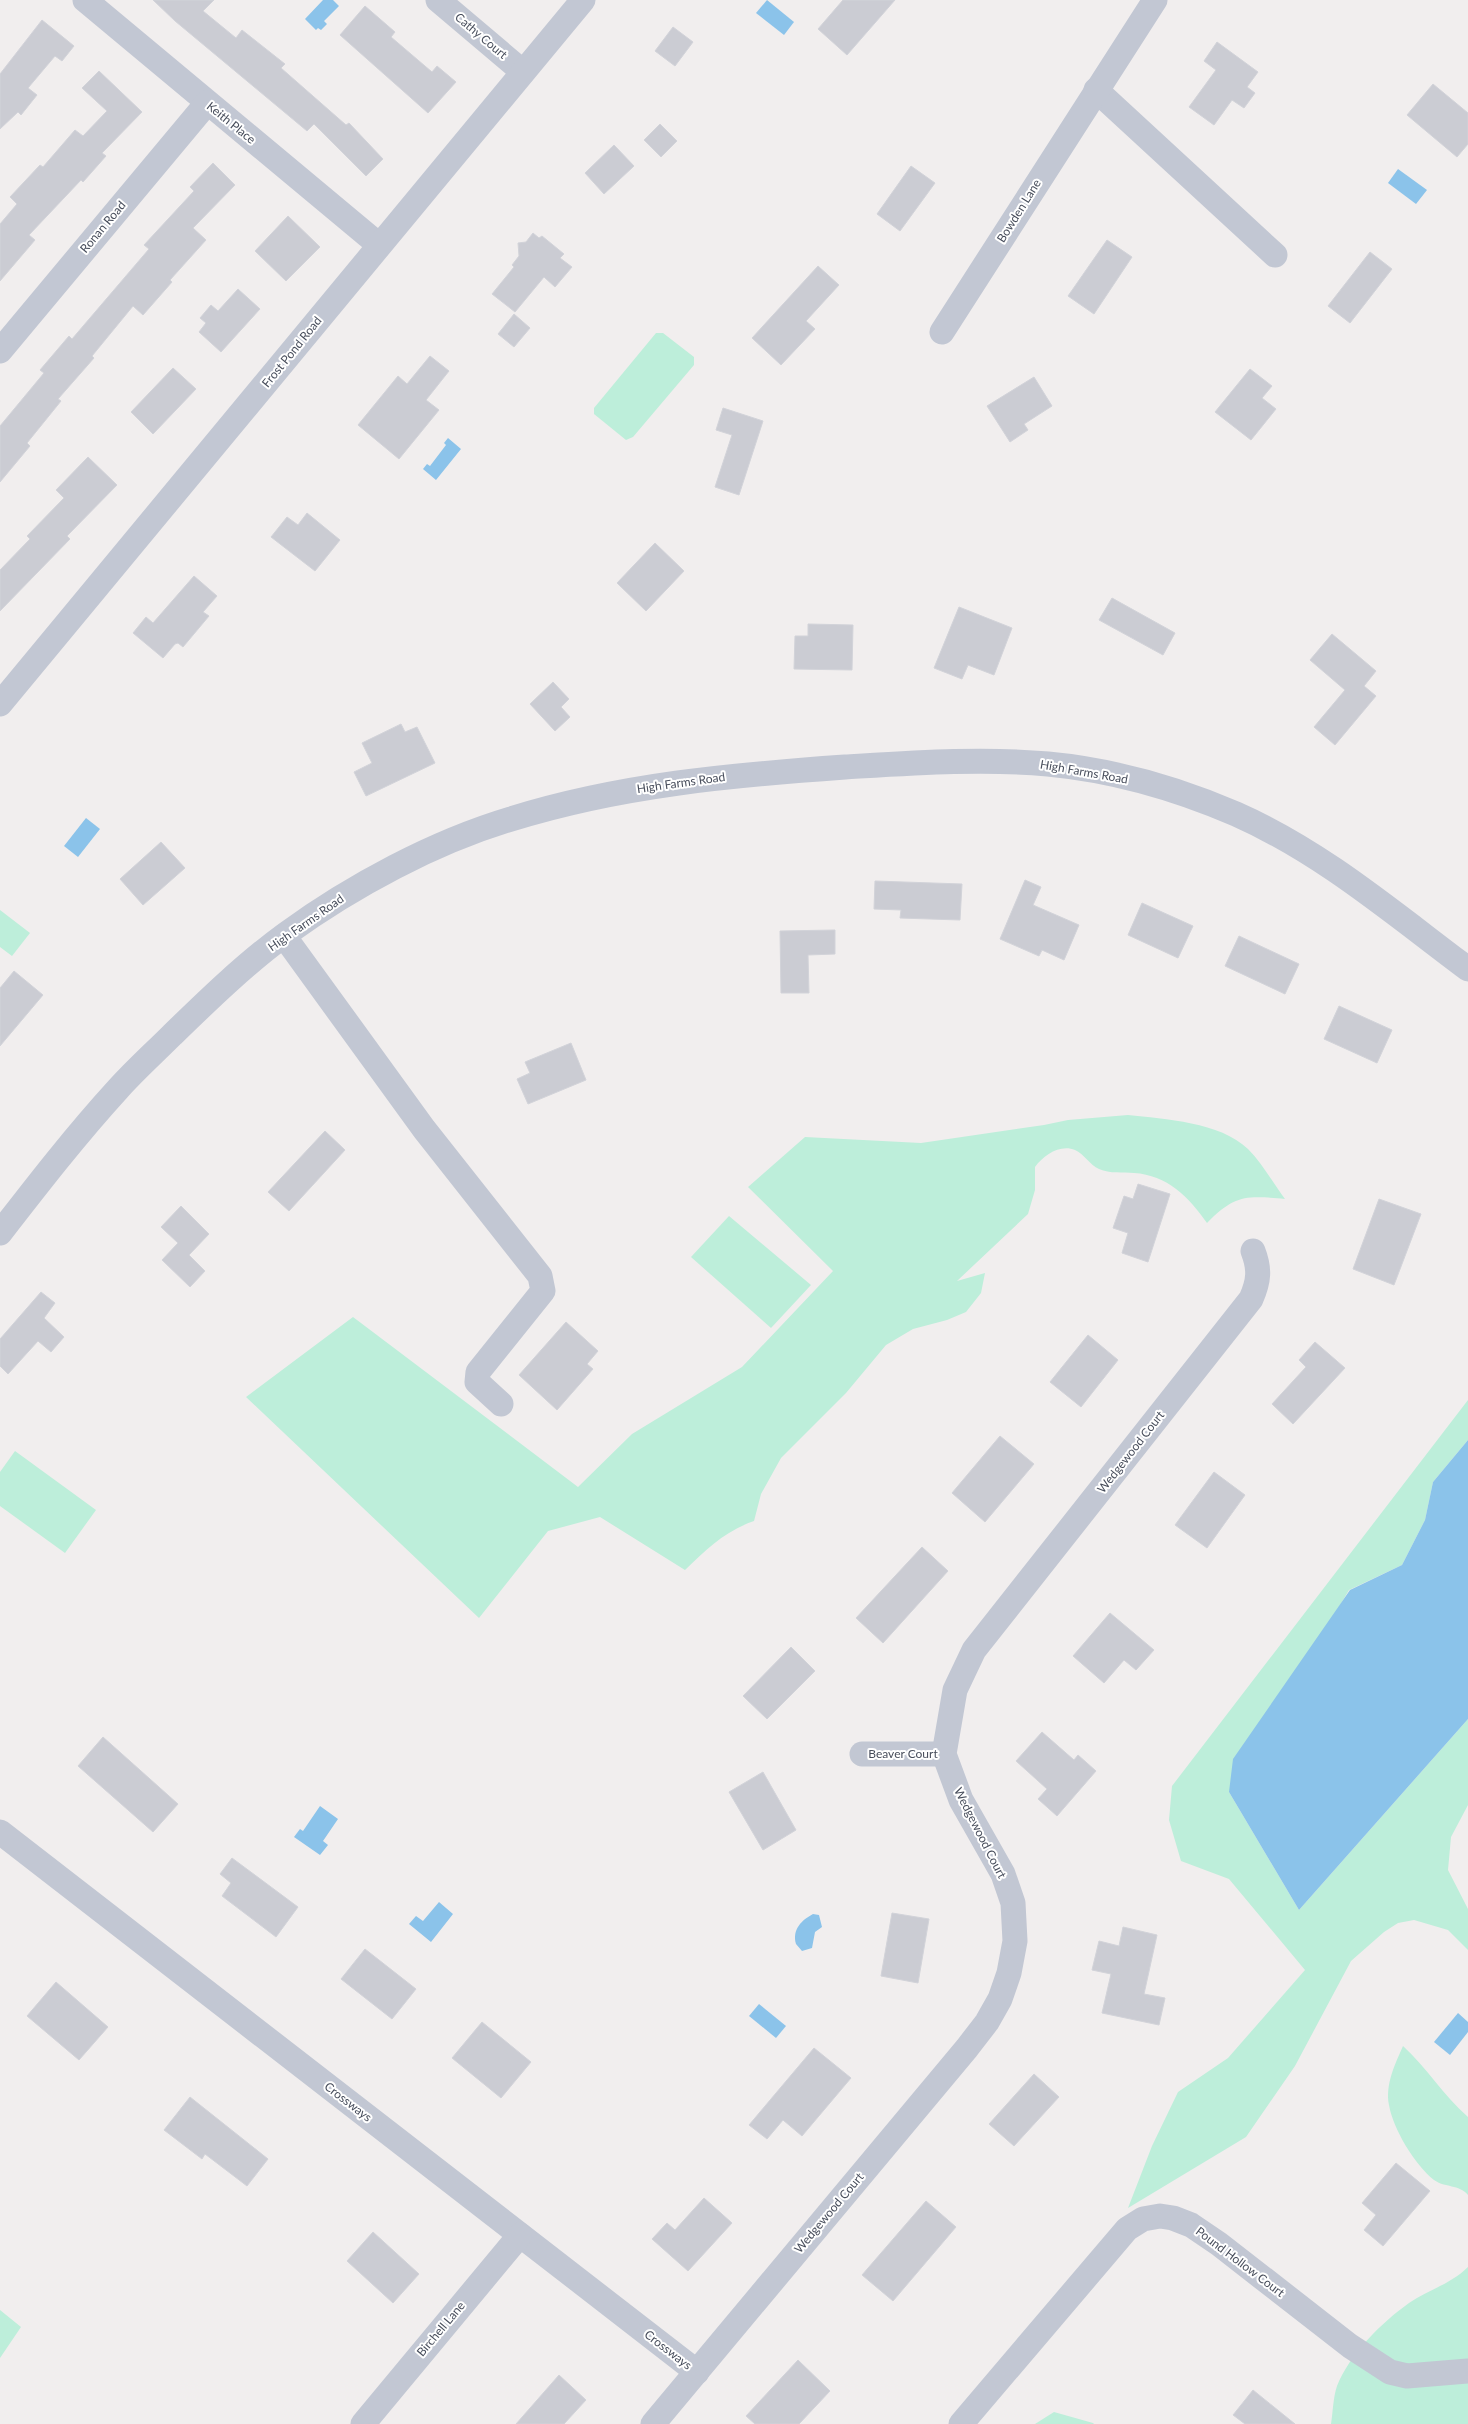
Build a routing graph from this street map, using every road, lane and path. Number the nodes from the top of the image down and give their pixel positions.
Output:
1 (85, 0) edge
2 (438, 0) edge
3 (583, 0) edge
4 (1155, 0) edge
5 (523, 72) junction
6 (1096, 90) junction
7 (206, 103) junction
8 (379, 245) junction
9 (1275, 255) dead end
10 (942, 332) dead end
11 (0, 351) edge
12 (0, 704) edge
13 (284, 936) junction
14 (1468, 968) edge
15 (0, 1233) edge
16 (1253, 1251) dead end
17 (500, 1404) dead end
18 (862, 1754) dead end
19 (944, 1754) junction
20 (0, 1832) edge
21 (520, 2235) junction
22 (1468, 2371) edge
23 (696, 2372) junction
24 (363, 2424) edge
25 (653, 2424) edge
26 (962, 2424) edge

1 - 7 street, Keith Place
2 - 5 street, Cathy Court
3 - 5 street, Frost Pond Road
4 - 6 street, Bowden Lane
5 - 8 street, Frost Pond Road
6 - 9 street
6 - 10 street, Bowden Lane
7 - 8 street, Keith Place
7 - 11 street, Ronan Road
8 - 12 street, Frost Pond Road
13 - 14 street, High Farms Road
13 - 15 street, High Farms Road
13 - 17 street
16 - 19 street, Wedgewood Court
18 - 19 street, Beaver Court
19 - 23 street, Wedgewood Court
20 - 21 street, Crossways
21 - 23 street, Crossways
21 - 24 street, Birchell Lane
22 - 26 street, Pound Hollow Court
23 - 25 street, Wedgewood Court

